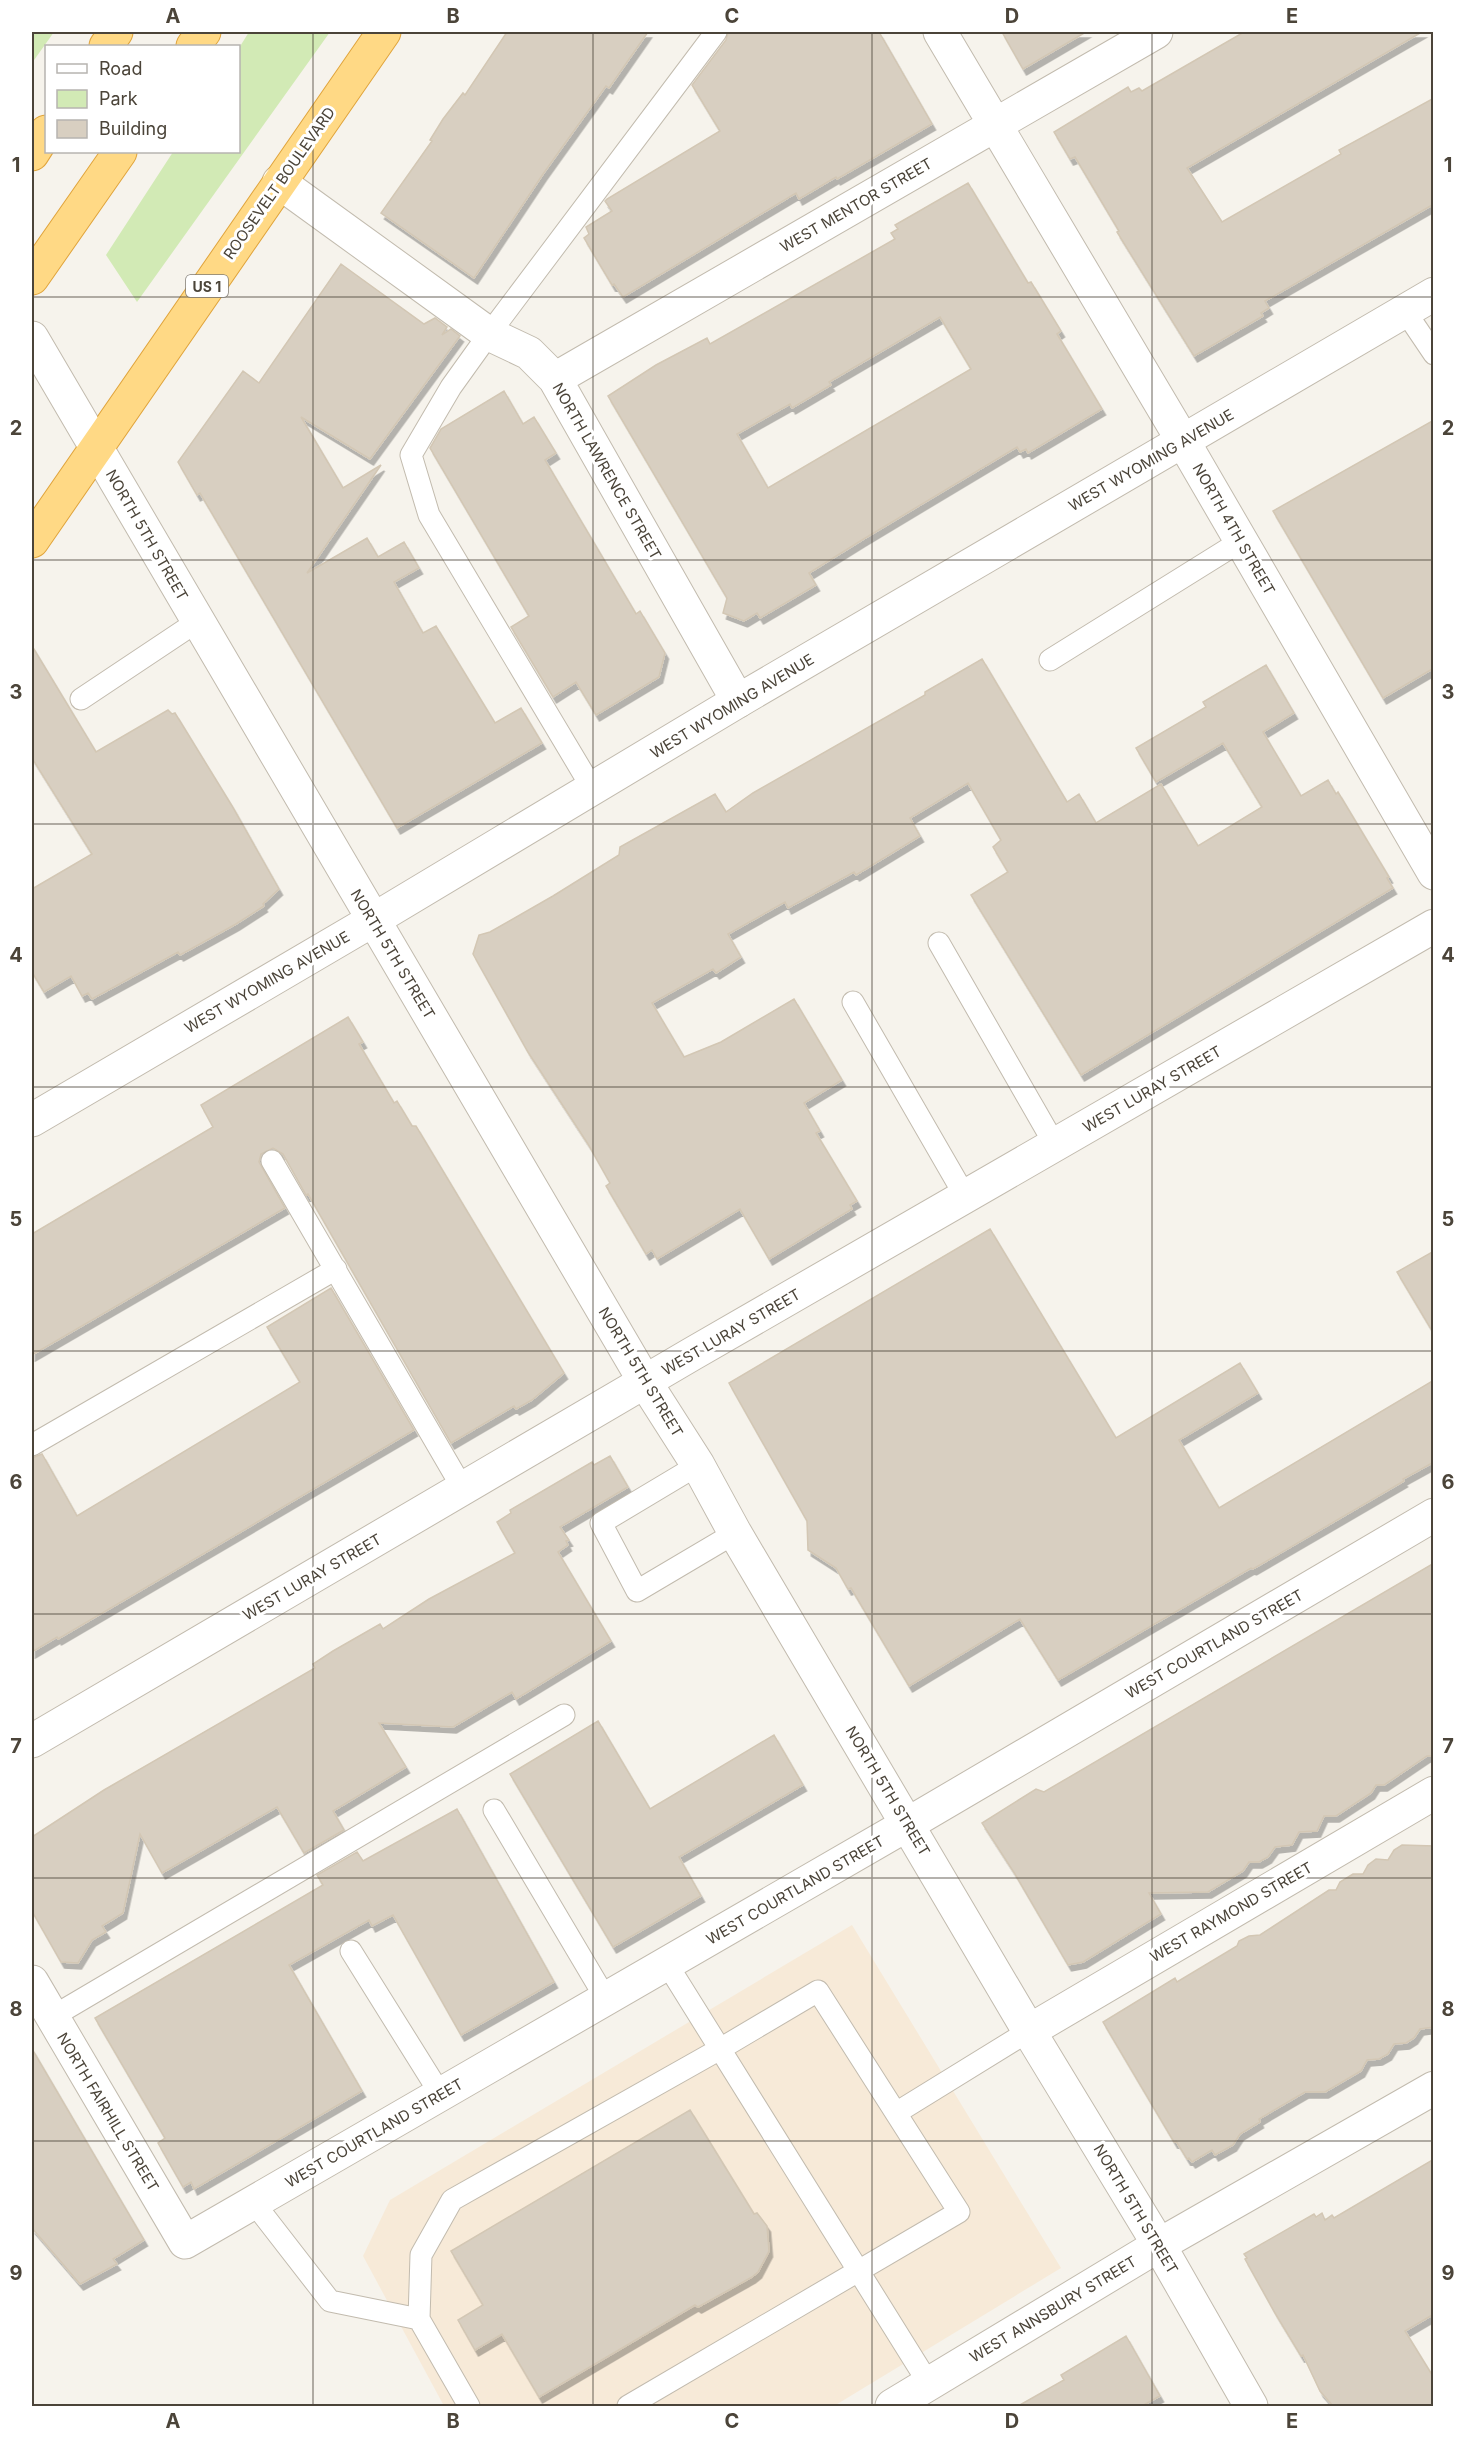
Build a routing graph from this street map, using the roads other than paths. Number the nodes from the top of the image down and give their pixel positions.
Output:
1 (116, 32) edge
2 (204, 32) edge
3 (384, 32) edge
4 (716, 32) edge
5 (940, 32) edge
6 (1156, 32) edge
7 (107, 45) edge
8 (194, 45) edge
9 (995, 124) junction
10 (45, 134) edge
11 (119, 153) edge
12 (32, 154) edge
13 (279, 182) junction
14 (32, 278) edge
15 (1434, 294) edge
16 (1405, 311) junction
17 (489, 334) junction
18 (32, 338) edge
19 (1434, 354) edge
20 (555, 379) junction
21 (1183, 441) junction
22 (96, 448) junction
23 (1241, 541) junction
24 (32, 542) edge
25 (198, 621) junction
26 (1050, 660) dead end
27 (81, 699) dead end
28 (738, 701) junction
29 (592, 788) junction
30 (1434, 873) edge
31 (373, 920) junction
32 (1434, 926) edge
33 (939, 943) dead end
34 (853, 1002) dead end
35 (32, 1120) edge
36 (1055, 1145) junction
37 (272, 1161) dead end
38 (965, 1196) junction
39 (336, 1269) junction
40 (645, 1382) junction
41 (32, 1445) edge
42 (698, 1465) junction
43 (463, 1489) junction
44 (1434, 1515) edge
45 (735, 1533) junction
46 (564, 1715) dead end
47 (32, 1741) edge
48 (1434, 1793) edge
49 (494, 1810) dead end
50 (908, 1824) junction
51 (351, 1951) dead end
52 (667, 1964) junction
53 (32, 1982) edge
54 (606, 2000) junction
55 (52, 2017) junction
56 (1029, 2031) junction
57 (720, 2049) junction
58 (1434, 2088) edge
59 (441, 2094) junction
60 (896, 2113) junction
61 (254, 2203) junction
62 (185, 2242) joint
63 (1159, 2245) junction
64 (858, 2271) junction
65 (419, 2319) junction
66 (929, 2384) junction
67 (469, 2406) edge
68 (628, 2406) edge
69 (892, 2406) edge
70 (1251, 2406) edge

1 - 7 highway
2 - 8 highway
3 - 13 highway, ROOSEVELT BOULEVARD / US 1
4 - 17 lane
5 - 9 street, NORTH 4TH STREET
6 - 9 street, WEST MENTOR STREET
9 - 20 street, WEST MENTOR STREET
9 - 21 street, NORTH 4TH STREET
10 - 12 highway
11 - 14 highway
13 - 17 street, NORTH LAWRENCE STREET
13 - 22 highway, ROOSEVELT BOULEVARD / US 1
15 - 16 street, WEST WYOMING AVENUE
16 - 19 lane
16 - 21 street, WEST WYOMING AVENUE
17 - 20 street, NORTH LAWRENCE STREET
17 - 29 lane
18 - 22 street, NORTH 5TH STREET
20 - 28 street, NORTH LAWRENCE STREET
21 - 23 street, NORTH 4TH STREET
21 - 28 street, WEST WYOMING AVENUE
22 - 24 highway, ROOSEVELT BOULEVARD / US 1
22 - 25 street, NORTH 5TH STREET
23 - 26 lane
23 - 30 street, NORTH 4TH STREET
25 - 27 lane
25 - 31 street, NORTH 5TH STREET
28 - 29 street, WEST WYOMING AVENUE
29 - 31 street, WEST WYOMING AVENUE
31 - 35 street, WEST WYOMING AVENUE
31 - 40 street, NORTH 5TH STREET
32 - 36 street, WEST LURAY STREET
33 - 36 lane
34 - 38 lane
36 - 38 street, WEST LURAY STREET
37 - 39 lane
38 - 40 street, WEST LURAY STREET
39 - 41 lane
39 - 43 lane
40 - 42 street, NORTH 5TH STREET
40 - 43 street, WEST LURAY STREET
42 - 45 street, NORTH 5TH STREET
42 - 45 lane
43 - 47 street, WEST LURAY STREET
44 - 50 street, WEST COURTLAND STREET
45 - 50 street, NORTH 5TH STREET
46 - 55 lane
48 - 56 street, WEST RAYMOND STREET
49 - 54 lane
50 - 52 street, WEST COURTLAND STREET
50 - 56 street, NORTH 5TH STREET
51 - 59 lane
52 - 54 street, WEST COURTLAND STREET
52 - 57 lane
53 - 55 street, NORTH FAIRHILL STREET
54 - 59 street, WEST COURTLAND STREET
55 - 62 street, NORTH FAIRHILL STREET
56 - 60 lane
56 - 63 street, NORTH 5TH STREET
57 - 60 lane
57 - 64 lane
57 - 65 lane
58 - 63 street, WEST ANNSBURY STREET
59 - 61 street, WEST COURTLAND STREET
60 - 64 lane
61 - 62 street, WEST COURTLAND STREET
61 - 65 lane
63 - 66 street, WEST ANNSBURY STREET
63 - 70 street, NORTH 5TH STREET
64 - 66 lane
64 - 68 lane
65 - 67 lane
66 - 69 street, WEST ANNSBURY STREET

